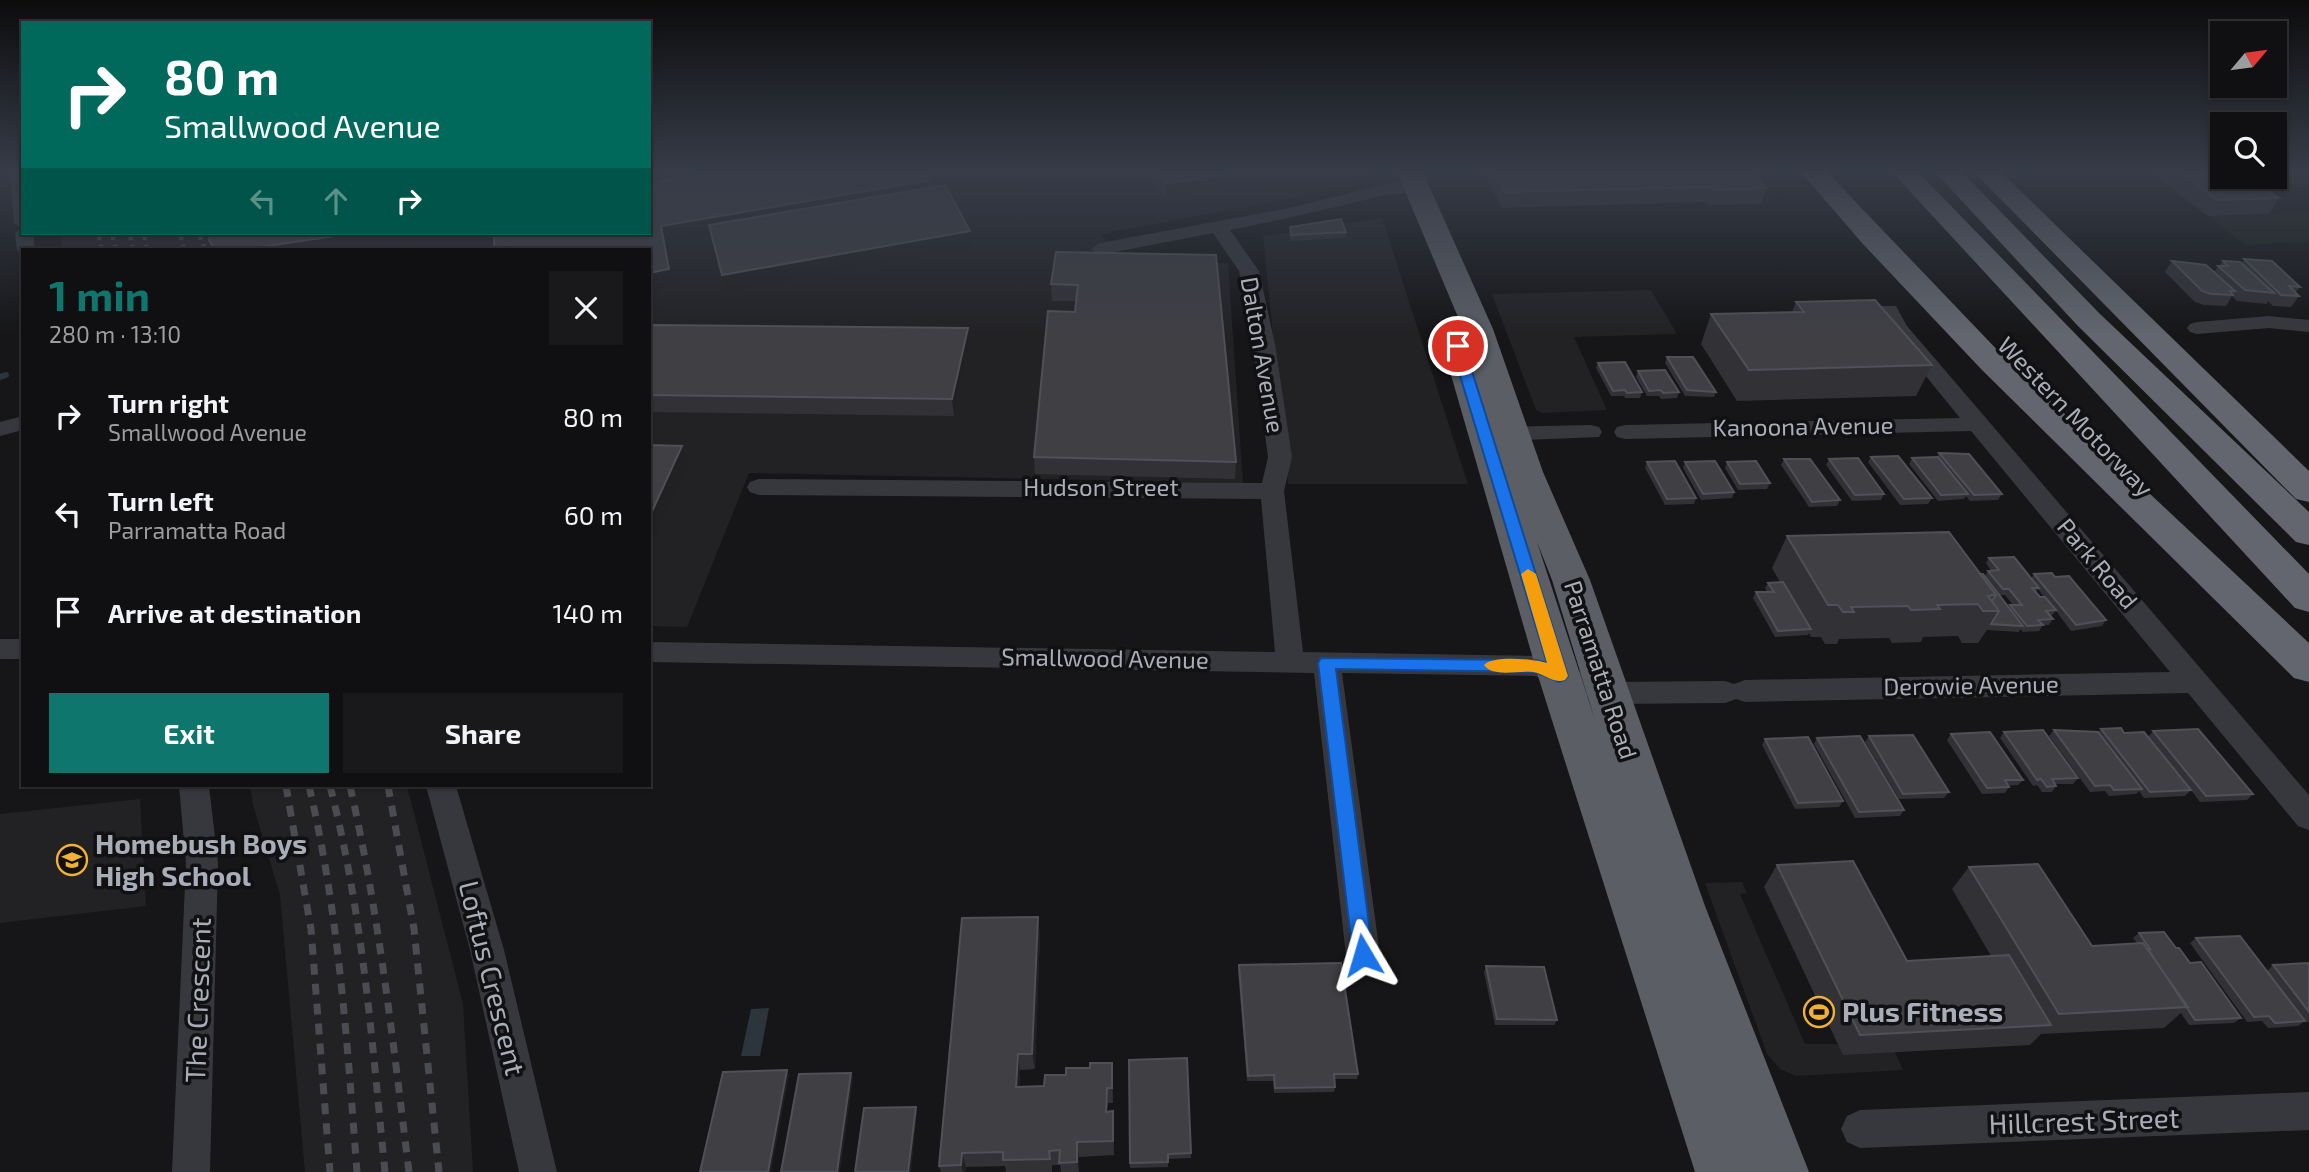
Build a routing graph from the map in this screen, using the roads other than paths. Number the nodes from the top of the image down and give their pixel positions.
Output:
1 (1218, 227) joint
2 (1418, 227) edge
3 (1863, 227) edge
4 (1896, 227) edge
5 (1936, 227) edge
6 (1956, 227) edge
7 (1999, 227) edge
8 (2043, 227) edge
9 (1100, 249) dead end
10 (1992, 264) junction
11 (1889, 310) dead end
12 (2309, 326) edge
13 (2197, 328) dead end
14 (21, 424) edge
15 (1980, 424) junction
16 (0, 429) edge
17 (1591, 432) dead end
18 (1625, 432) dead end
19 (1500, 434) junction
20 (759, 487) dead end
21 (1272, 491) junction
22 (2309, 491) edge
23 (2309, 533) edge
24 (2309, 598) edge
25 (0, 649) edge
26 (21, 649) edge
27 (651, 652) edge
28 (2309, 658) edge
29 (1290, 662) junction
30 (1327, 663) junction
31 (2309, 667) edge
32 (2197, 682) junction
33 (1583, 685) junction
34 (194, 787) edge
35 (441, 787) edge
36 (2309, 817) edge
37 (1363, 955) dead end
38 (2309, 1111) edge
39 (1860, 1129) dead end
40 (191, 1172) edge
41 (538, 1172) edge
42 (1724, 1172) edge
43 (1780, 1172) edge

1 - 9 street
1 - 21 street, Dalton Avenue
2 - 19 highway, Parramatta Road
3 - 31 highway
4 - 28 highway, Western Motorway
5 - 10 highway
6 - 10 highway, Western Motorway
7 - 23 highway
8 - 22 highway
10 - 24 highway, Western Motorway
11 - 15 street, Park Road
12 - 13 street
14 - 16 street
15 - 18 street, Kanoona Avenue
15 - 32 street, Park Road
17 - 19 street
19 - 33 highway, Parramatta Road
19 - 33 highway, Parramatta Road
20 - 21 street, Hudson Street
21 - 29 street
25 - 26 street
27 - 29 street, Smallwood Avenue
29 - 30 street, Smallwood Avenue
30 - 33 street, Smallwood Avenue
30 - 37 street
32 - 33 street, Derowie Avenue
32 - 36 street, Park Road
33 - 42 highway, Parramatta Road
33 - 43 highway, Parramatta Road
34 - 40 street, The Crescent
35 - 41 street, Loftus Crescent
38 - 39 street, Hillcrest Street

